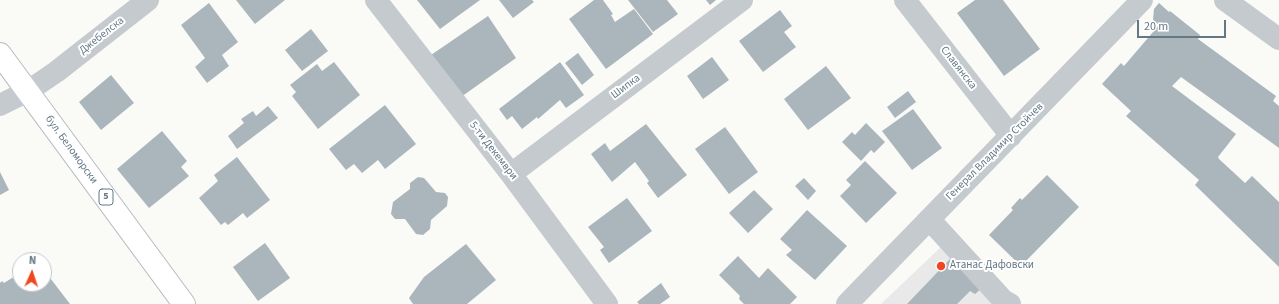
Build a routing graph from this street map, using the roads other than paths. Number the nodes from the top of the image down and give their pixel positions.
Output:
1 (148, 0) edge
2 (376, 0) edge
3 (742, 0) edge
4 (905, 0) edge
5 (1142, 0) edge
6 (1225, 0) edge
7 (1279, 39) edge
8 (0, 54) edge
9 (28, 91) junction
10 (0, 105) edge
11 (1011, 136) junction
12 (510, 174) junction
13 (929, 219) junction
14 (1005, 303) edge
15 (184, 304) edge
16 (606, 304) edge
17 (847, 304) edge

1 - 9 street, Джебелска
2 - 12 street, 5-ти Декември
3 - 12 street, Шипка
4 - 11 street, Славянска
5 - 11 street, Генерал Владимир Стойчев
6 - 7 street
8 - 9 main road, бул. Беломорски / 5
9 - 10 street, Джебелска
9 - 15 main road, бул. Беломорски / 5
11 - 13 street, Генерал Владимир Стойчев
12 - 16 street, 5-ти Декември
13 - 14 street
13 - 17 street, Генерал Владимир Стойчев

